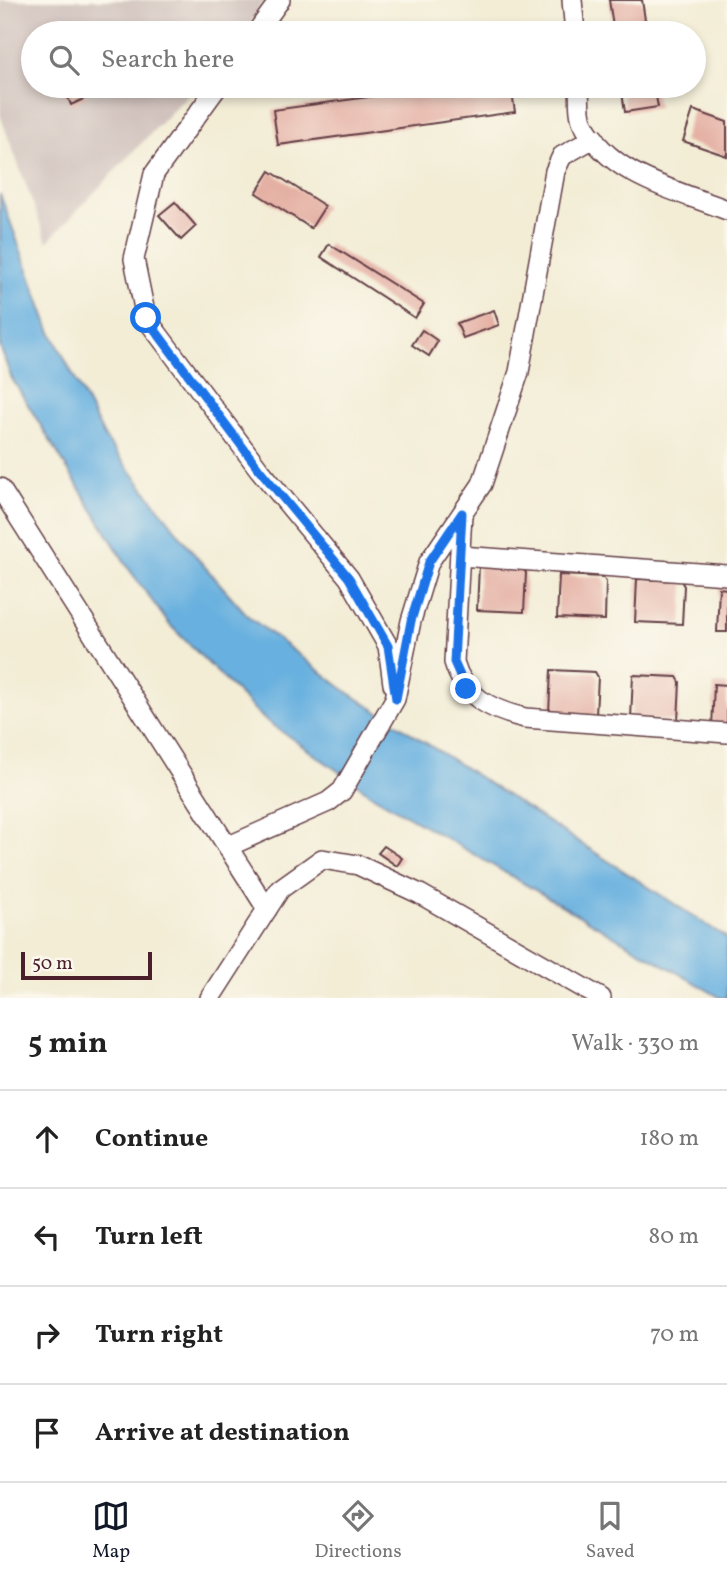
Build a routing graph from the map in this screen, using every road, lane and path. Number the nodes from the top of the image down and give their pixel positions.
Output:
1 (280, 0) edge
2 (572, 0) edge
3 (265, 21) edge
4 (574, 21) edge
5 (209, 98) edge
6 (580, 98) edge
7 (594, 138) junction
8 (727, 210) edge
9 (0, 488) edge
10 (462, 513) junction
11 (460, 556) junction
12 (727, 575) edge
13 (396, 699) junction
14 (727, 733) edge
15 (229, 846) junction
16 (267, 909) junction
17 (210, 998) edge
18 (601, 998) edge

1 - 3 street
2 - 4 street
5 - 13 street
6 - 7 street
7 - 8 street
7 - 10 street
9 - 15 street
10 - 11 street
10 - 13 street
11 - 12 street
11 - 14 street
13 - 15 street
15 - 16 street
16 - 17 street
16 - 18 street

